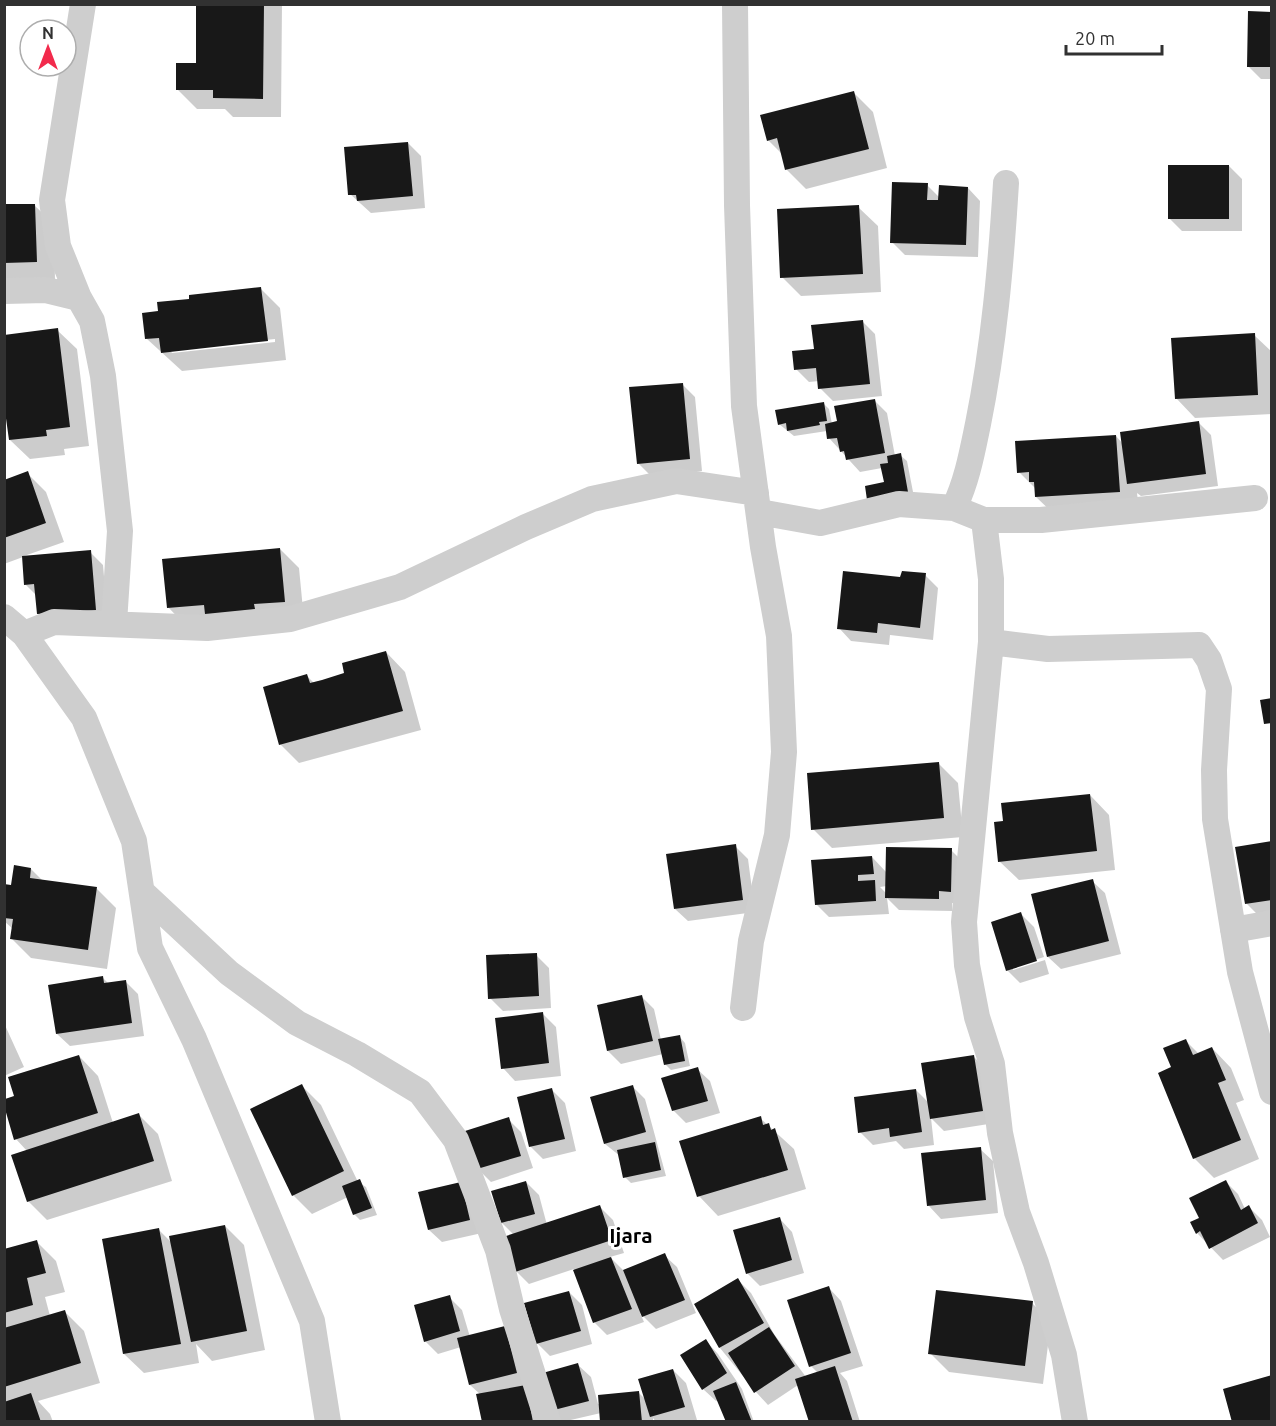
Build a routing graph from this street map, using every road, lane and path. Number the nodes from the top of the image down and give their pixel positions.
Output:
1 (84, 4) edge
2 (735, 4) edge
3 (1006, 183) dead end
4 (4, 291) edge
5 (79, 298) junction
6 (1255, 498) dead end
7 (757, 502) junction
8 (954, 508) junction
9 (984, 520) junction
10 (4, 617) edge
11 (114, 623) junction
12 (24, 634) junction
13 (991, 642) junction
14 (142, 892) junction
15 (1272, 923) edge
16 (1233, 930) junction
17 (743, 1008) dead end
18 (1272, 1092) edge
19 (328, 1422) edge
20 (548, 1422) edge
21 (1076, 1422) edge

1 - 5 street
2 - 7 street
3 - 8 street
4 - 5 street
5 - 11 street
6 - 9 street
7 - 8 street
7 - 11 street
7 - 17 street
8 - 9 street
9 - 13 street
10 - 12 street
11 - 12 street
12 - 14 street
13 - 16 street
13 - 21 street
14 - 19 street
14 - 20 street
15 - 16 street
16 - 18 street

